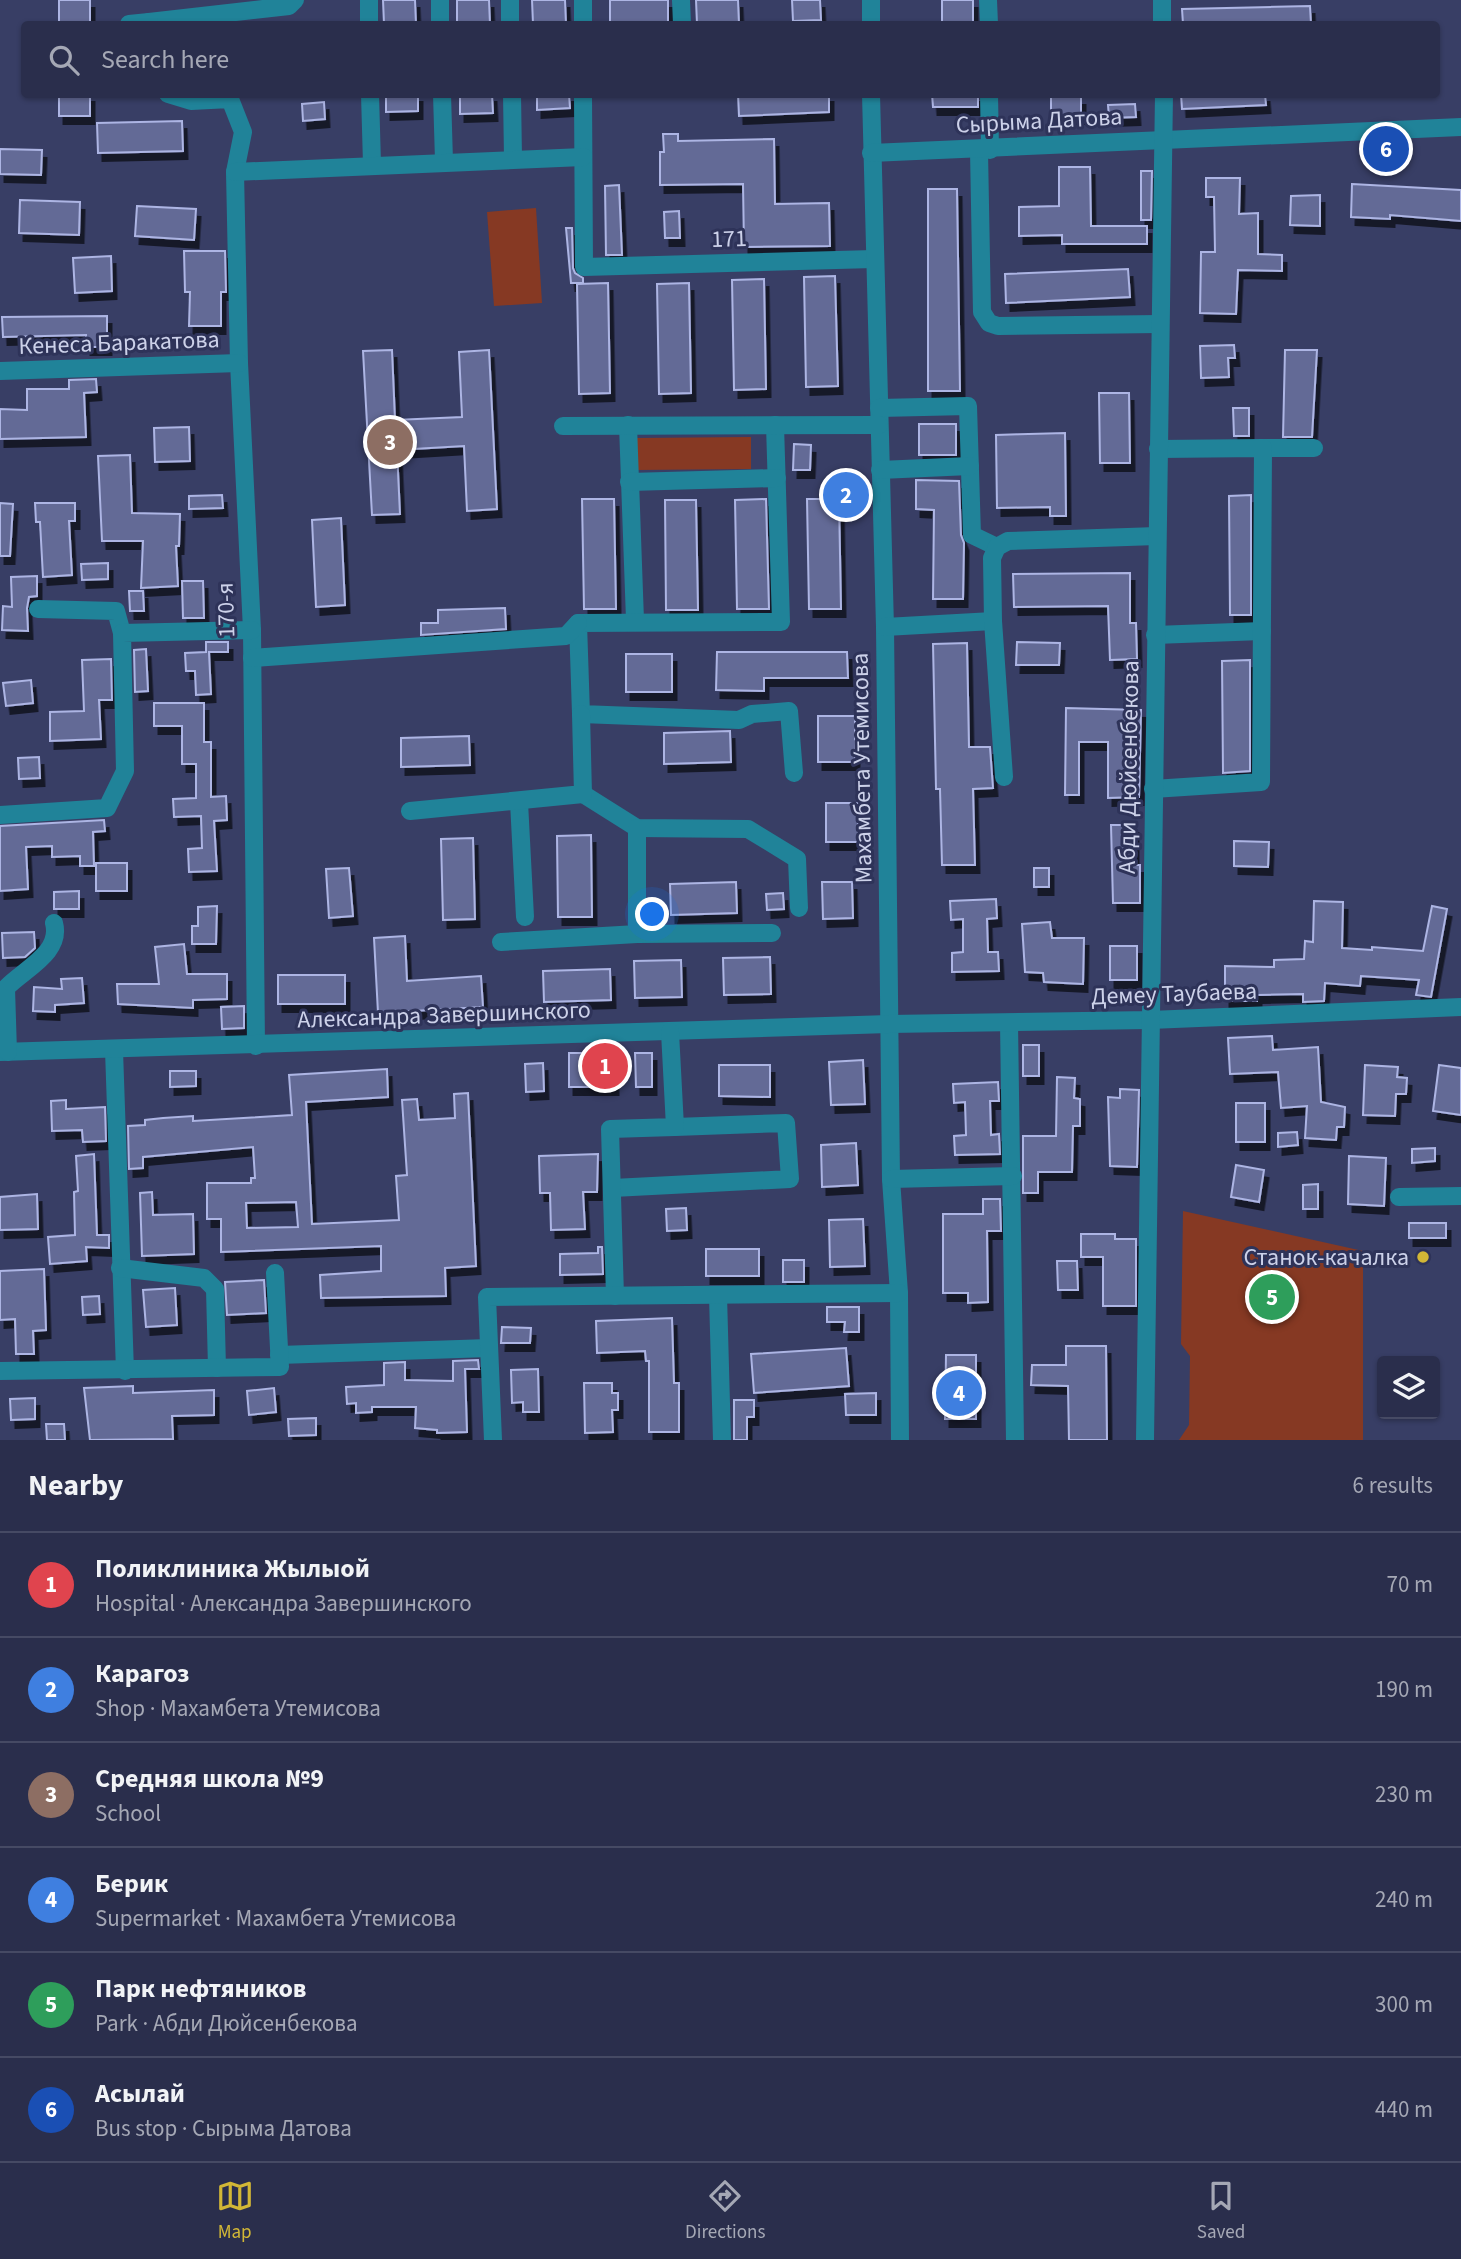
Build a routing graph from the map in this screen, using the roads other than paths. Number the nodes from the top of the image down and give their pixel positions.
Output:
1 (295, 0) edge
2 (369, 0) edge
3 (440, 0) edge
4 (510, 0) edge
5 (583, 0) edge
6 (681, 0) edge
7 (871, 0) edge
8 (988, 0) edge
9 (1162, 0) edge
10 (165, 21) edge
11 (369, 21) edge
12 (440, 21) edge
13 (510, 21) edge
14 (583, 21) edge
15 (682, 21) edge
16 (871, 21) edge
17 (989, 21) edge
18 (1163, 21) edge
19 (181, 98) edge
20 (370, 98) edge
21 (442, 98) edge
22 (512, 98) edge
23 (583, 98) edge
24 (871, 98) edge
25 (989, 98) edge
26 (1164, 98) edge
27 (1461, 127) edge
28 (1165, 138) junction
29 (984, 150) junction
30 (871, 153) junction
31 (583, 157) junction
32 (513, 158) junction
33 (444, 161) junction
34 (372, 164) junction
35 (235, 172) junction
36 (874, 259) junction
37 (1159, 324) junction
38 (239, 363) junction
39 (0, 372) edge
40 (879, 416) junction
41 (628, 425) junction
42 (775, 425) junction
43 (563, 426) dead end
44 (1263, 448) junction
45 (1314, 448) dead end
46 (1158, 449) junction
47 (970, 467) junction
48 (880, 470) junction
49 (777, 478) junction
50 (629, 482) junction
51 (1157, 536) junction
52 (997, 547) junction
53 (38, 609) dead end
54 (635, 620) junction
55 (993, 621) junction
56 (578, 623) junction
57 (885, 627) junction
58 (252, 630) junction
59 (1262, 631) junction
60 (122, 633) junction
61 (1155, 635) junction
62 (252, 658) junction
63 (581, 714) junction
64 (794, 773) dead end
65 (1004, 777) dead end
66 (1153, 789) junction
67 (583, 794) junction
68 (519, 802) junction
69 (410, 811) dead end
70 (0, 815) edge
71 (637, 828) junction
72 (799, 908) dead end
73 (525, 916) dead end
74 (54, 923) dead end
75 (772, 933) dead end
76 (637, 934) junction
77 (501, 942) dead end
78 (1461, 1007) edge
79 (1150, 1020) junction
80 (1009, 1023) junction
81 (889, 1024) junction
82 (670, 1032) junction
83 (256, 1046) junction
84 (114, 1050) junction
85 (4, 1052) edge
86 (675, 1127) junction
87 (1013, 1176) junction
88 (891, 1179) junction
89 (613, 1188) junction
90 (1461, 1196) edge
91 (1399, 1197) dead end
92 (120, 1268) junction
93 (275, 1273) dead end
94 (899, 1293) junction
95 (718, 1295) junction
96 (615, 1296) junction
97 (489, 1348) junction
98 (279, 1355) junction
99 (217, 1368) junction
100 (0, 1371) edge
101 (125, 1371) junction
102 (493, 1440) edge
103 (722, 1440) edge
104 (900, 1440) edge
105 (1015, 1440) edge
106 (1145, 1440) edge

1 - 10 street
2 - 11 street
3 - 12 street
4 - 13 street
5 - 14 street
6 - 15 street
7 - 16 street
8 - 17 street
9 - 18 street
19 - 35 street, 170-я
20 - 34 street
21 - 33 street
22 - 32 street
23 - 31 street
24 - 30 street, Махамбета Утемисова
25 - 29 street
26 - 28 street, Абди Дюйсенбекова
27 - 28 street, Сырыма Датова
28 - 29 street, Сырыма Датова
28 - 37 street, Абди Дюйсенбекова
29 - 30 street, Сырыма Датова
29 - 37 street
30 - 36 street, Махамбета Утемисова
31 - 32 street
31 - 36 street, 171
32 - 33 street
33 - 34 street
34 - 35 street
35 - 38 street, 170-я
36 - 40 street, Махамбета Утемисова
37 - 46 street, Абди Дюйсенбекова
38 - 39 street, Кенеса Баракатова
38 - 58 street, 170-я
40 - 42 street
40 - 47 street
40 - 48 street, Махамбета Утемисова
41 - 42 street
41 - 43 street
41 - 50 street
42 - 49 street
44 - 45 street
44 - 46 street
44 - 59 street
46 - 51 street, Абди Дюйсенбекова
47 - 48 street
47 - 52 street
48 - 57 street, Махамбета Утемисова
49 - 50 street
49 - 54 street
50 - 54 street
51 - 52 street
51 - 61 street, Абди Дюйсенбекова
52 - 55 street
53 - 60 street
54 - 56 street
55 - 57 street
55 - 65 street
56 - 62 street
56 - 63 street
57 - 81 street, Махамбета Утемисова
58 - 60 street
58 - 62 street, 170-я
59 - 61 street
59 - 66 street
60 - 70 street
61 - 66 street, Абди Дюйсенбекова
62 - 83 street, 170-я
63 - 64 street
63 - 67 street
66 - 79 street, Абди Дюйсенбекова
67 - 68 street
67 - 71 street
68 - 69 street
68 - 73 street
71 - 72 street
71 - 76 street
74 - 85 street
75 - 76 street
76 - 77 street
78 - 79 street, Демеу Таубаева
79 - 80 street, Демеу Таубаева
79 - 106 street, Абди Дюйсенбекова
80 - 81 street, Демеу Таубаева
80 - 87 street
81 - 82 street, Александра Завершинского
81 - 88 street, Махамбета Утемисова
82 - 83 street, Александра Завершинского
82 - 86 street
83 - 84 street, Александра Завершинского
84 - 85 street, Александра Завершинского
84 - 92 street
86 - 89 street
86 - 89 street
87 - 88 street
87 - 105 street
88 - 94 street, Махамбета Утемисова
89 - 96 street
90 - 91 street
92 - 99 street
92 - 101 street
93 - 98 street
94 - 95 street
94 - 104 street, Махамбета Утемисова
95 - 96 street
95 - 103 street
96 - 97 street
97 - 98 street
97 - 102 street
98 - 99 street
99 - 101 street
100 - 101 street

